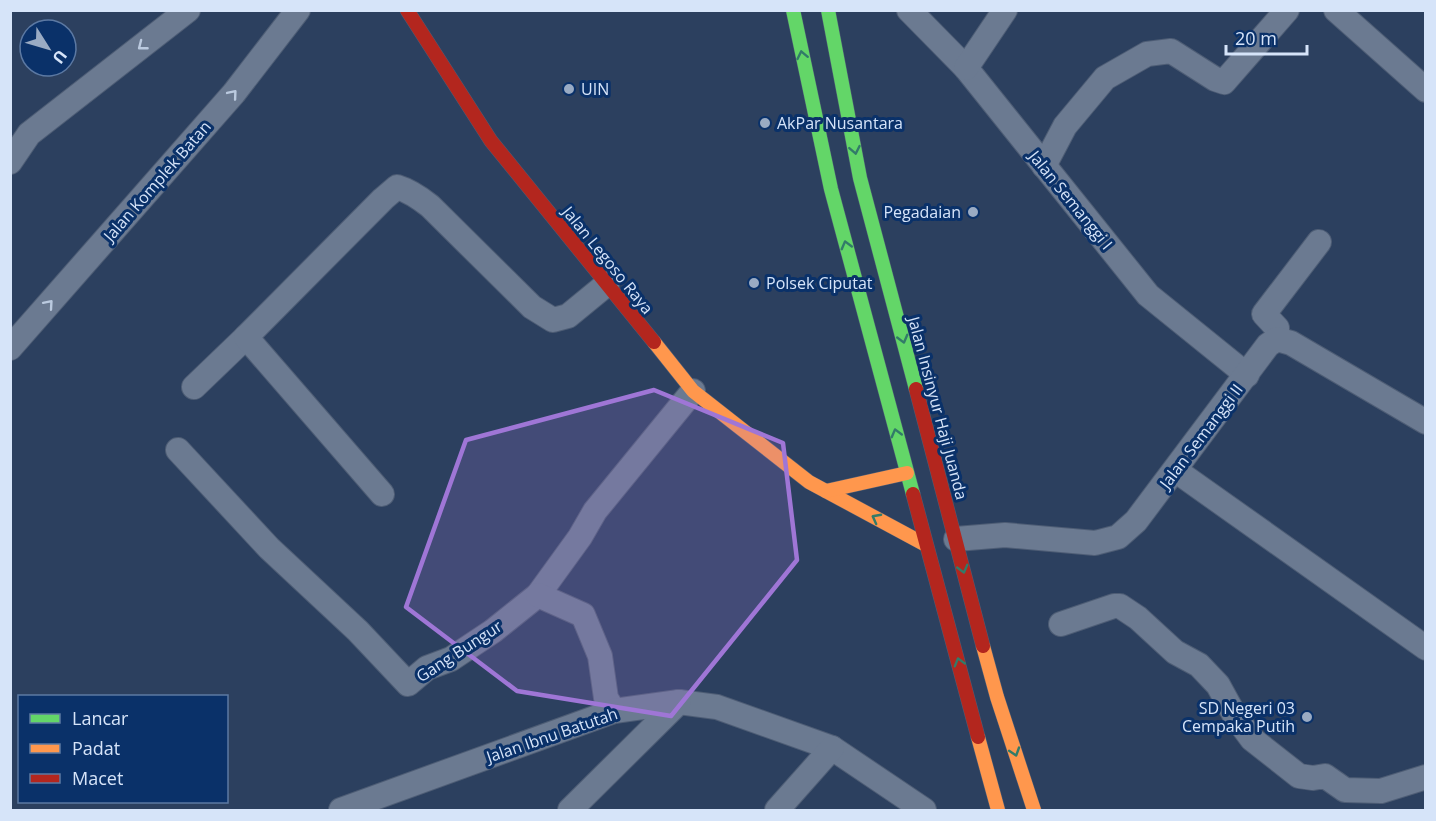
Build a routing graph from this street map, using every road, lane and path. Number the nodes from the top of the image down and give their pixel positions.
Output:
1 (188, 10) edge
2 (298, 10) edge
3 (407, 10) edge
4 (793, 10) edge
5 (828, 10) edge
6 (909, 10) edge
7 (1005, 10) edge
8 (1287, 10) edge
9 (1336, 10) edge
10 (966, 68) junction
11 (1425, 90) edge
12 (10, 162) edge
13 (1044, 166) junction
14 (1319, 242) dead end
15 (607, 284) junction
16 (246, 337) junction
17 (1277, 339) junction
18 (10, 348) edge
19 (1247, 375) junction
20 (194, 387) dead end
21 (693, 391) junction
22 (1425, 422) edge
23 (178, 450) dead end
24 (1175, 470) junction
25 (907, 473) junction
26 (826, 491) junction
27 (382, 495) dead end
28 (956, 539) junction
29 (926, 545) junction
30 (538, 595) junction
31 (1061, 624) dead end
32 (1425, 648) edge
33 (679, 702) junction
34 (614, 711) junction
35 (832, 748) junction
36 (1425, 777) edge
37 (1391, 789) junction
38 (341, 810) edge
39 (570, 810) edge
40 (777, 810) edge
41 (924, 810) edge
42 (998, 810) edge
43 (1034, 810) edge
44 (1378, 810) edge

1 -> 12 street
18 -> 2 street, Jalan Komplek Batan
3 - 15 main road, Jalan Legoso Raya
25 -> 4 main road
5 -> 28 main road, Jalan Insinyur Haji Juanda
6 - 10 street, Jalan Semanggi I
7 - 10 street
8 - 13 street
9 - 11 street
10 - 13 street, Jalan Semanggi I
13 - 19 street, Jalan Semanggi I
14 - 17 street
15 - 16 street
15 - 21 main road, Jalan Legoso Raya
16 - 20 street
16 - 27 street
17 - 19 street, Jalan Semanggi II
17 - 22 street
19 - 24 street, Jalan Semanggi II
21 - 26 main road, Jalan Legoso Raya
21 - 30 street, Gang Bungur
23 - 30 street, Gang Bungur
24 - 28 street, Jalan Semanggi II
24 - 32 street
25 - 26 main road
25 - 29 main road
29 -> 26 main road, Jalan Legoso Raya
28 -> 43 main road, Jalan Insinyur Haji Juanda
42 -> 29 main road
30 - 34 street
31 - 37 street
33 - 34 street, Jalan Ibnu Batutah
33 - 35 street, Jalan Ibnu Batutah
33 - 39 street
34 - 38 street, Jalan Ibnu Batutah
35 - 40 street
35 - 41 street, Jalan Ibnu Batutah
36 - 37 street
37 - 44 street

